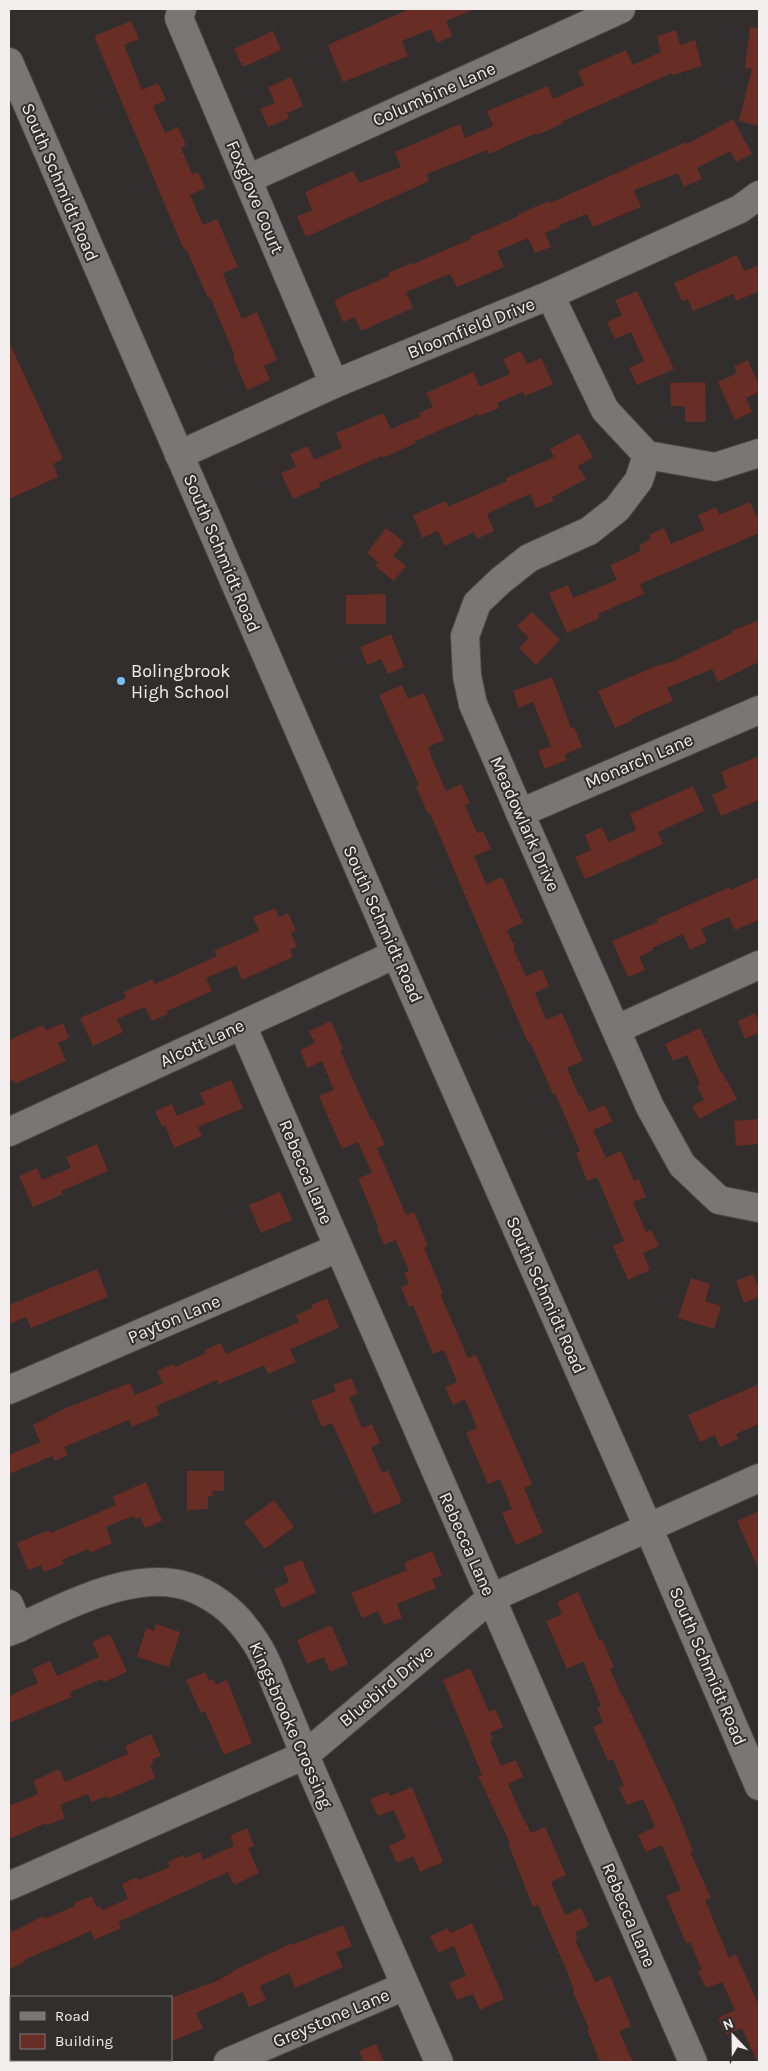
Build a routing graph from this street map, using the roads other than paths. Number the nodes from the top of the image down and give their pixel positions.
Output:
1 (182, 9) edge
2 (621, 9) edge
3 (9, 62) edge
4 (248, 178) junction
5 (759, 195) edge
6 (550, 295) junction
7 (334, 384) junction
8 (759, 453) edge
9 (179, 455) junction
10 (647, 455) junction
11 (759, 710) edge
12 (520, 812) junction
13 (396, 954) junction
14 (759, 965) edge
15 (242, 1025) junction
16 (617, 1029) junction
17 (9, 1132) edge
18 (759, 1208) edge
19 (338, 1248) junction
20 (9, 1390) edge
21 (759, 1478) edge
22 (648, 1526) junction
23 (491, 1598) junction
24 (12, 1621) edge
25 (304, 1755) junction
26 (759, 1786) edge
27 (9, 1886) edge
28 (405, 1986) junction
29 (228, 2062) edge
30 (439, 2062) edge
31 (693, 2062) edge

1 - 4 street, Foxglove Court
2 - 4 street, Columbine Lane
3 - 9 street, South Schmidt Road
4 - 7 street, Foxglove Court
5 - 6 street, Bloomfield Drive
6 - 7 street, Bloomfield Drive
6 - 10 street
7 - 9 street, Bloomfield Drive
8 - 10 street
9 - 13 street, South Schmidt Road
10 - 12 street, Meadowlark Drive
11 - 12 street, Monarch Lane
12 - 16 street, Meadowlark Drive
13 - 15 street, Alcott Lane
13 - 22 street, South Schmidt Road
14 - 16 street
15 - 17 street, Alcott Lane
15 - 19 street, Rebecca Lane
16 - 18 street, Meadowlark Drive
19 - 20 street, Payton Lane
19 - 23 street, Rebecca Lane
21 - 22 street, Bluebird Drive
22 - 23 street, Bluebird Drive
22 - 26 street, South Schmidt Road
23 - 25 street, Bluebird Drive
23 - 31 street, Rebecca Lane
24 - 25 street, Kingsbrooke Crossing
25 - 27 street, Bluebird Drive
25 - 28 street, Kingsbrooke Crossing
28 - 29 street, Greystone Lane
28 - 30 street, Kingsbrooke Crossing

